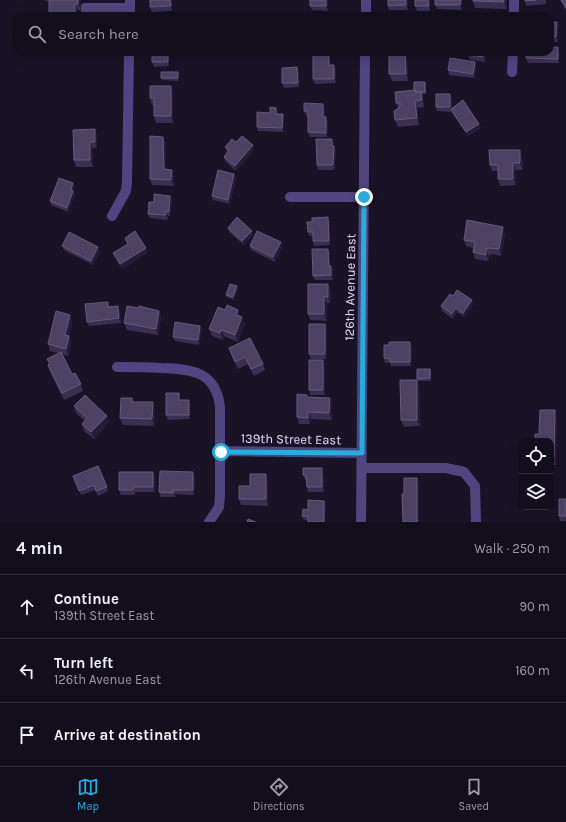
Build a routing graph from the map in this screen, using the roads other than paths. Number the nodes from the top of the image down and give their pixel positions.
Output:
1 (366, 0) edge
2 (514, 0) edge
3 (85, 8) dead end
4 (130, 8) edge
5 (366, 12) edge
6 (514, 12) edge
7 (129, 56) edge
8 (365, 56) edge
9 (513, 56) edge
10 (512, 72) dead end
11 (290, 197) dead end
12 (364, 197) junction
13 (112, 216) dead end
14 (117, 367) dead end
15 (221, 452) junction
16 (362, 453) junction
17 (362, 468) junction
18 (209, 522) edge
19 (361, 522) edge
20 (476, 522) edge

1 - 5 street
2 - 6 street
3 - 4 street
7 - 13 street
8 - 12 street, 126th Avenue East
9 - 10 street
11 - 12 street
12 - 16 street, 126th Avenue East
14 - 15 street
15 - 16 street, 139th Street East
15 - 18 street
16 - 17 street, 126th Avenue East
17 - 19 street, 126th Avenue East
17 - 20 street

